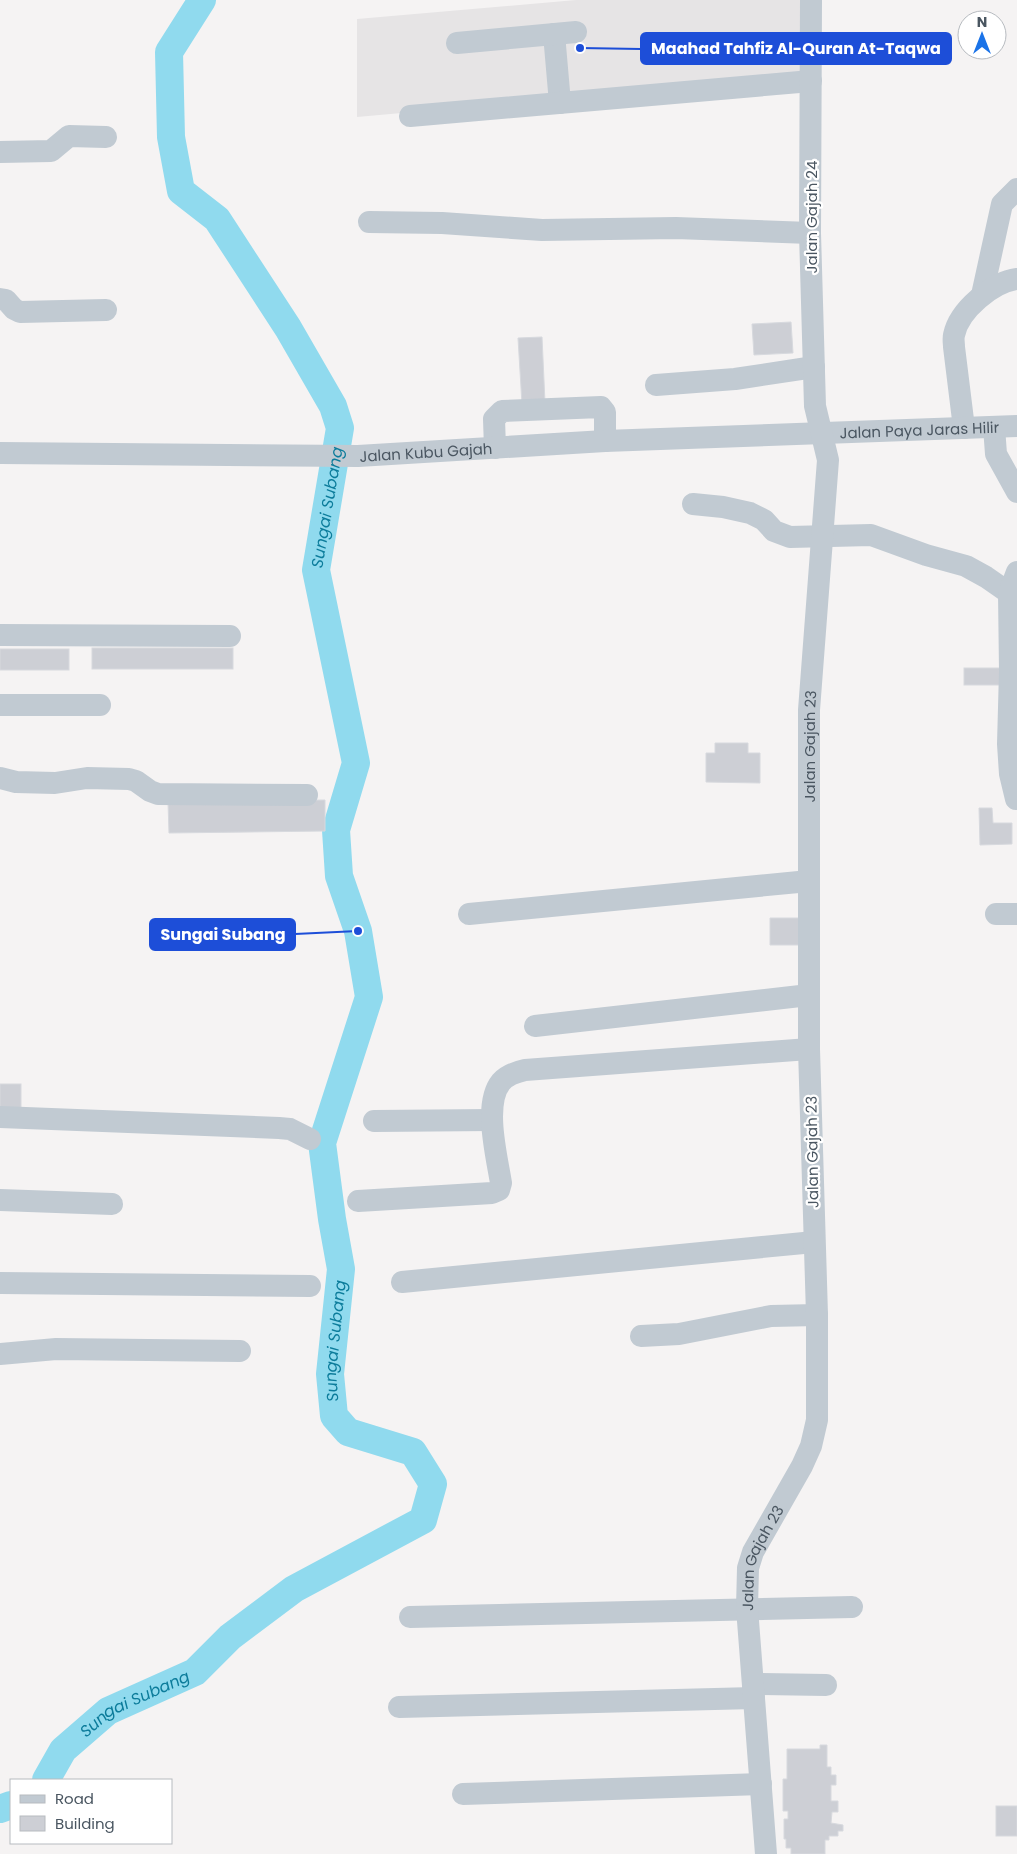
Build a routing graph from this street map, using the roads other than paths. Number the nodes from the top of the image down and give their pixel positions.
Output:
1 (811, 0) edge
2 (576, 32) dead end
3 (554, 34) junction
4 (457, 43) dead end
5 (811, 81) junction
6 (560, 103) junction
7 (410, 116) dead end
8 (106, 137) dead end
9 (0, 152) edge
10 (1017, 189) edge
11 (369, 222) dead end
12 (810, 233) junction
13 (1017, 279) edge
14 (982, 295) junction
15 (0, 298) edge
16 (106, 310) dead end
17 (814, 367) junction
18 (656, 385) dead end
19 (1017, 426) edge
20 (994, 427) junction
21 (964, 428) junction
22 (821, 434) junction
23 (605, 442) junction
24 (495, 448) junction
25 (0, 453) edge
26 (1017, 492) edge
27 (693, 504) dead end
28 (821, 537) junction
29 (1017, 572) edge
30 (1009, 593) junction
31 (0, 635) edge
32 (230, 636) dead end
33 (1014, 670) edge
34 (0, 705) edge
35 (100, 705) dead end
36 (0, 778) edge
37 (307, 795) dead end
38 (1016, 799) edge
39 (809, 881) junction
40 (469, 914) dead end
41 (809, 995) junction
42 (535, 1026) dead end
43 (809, 1049) junction
44 (0, 1117) edge
45 (492, 1120) junction
46 (374, 1121) dead end
47 (310, 1139) dead end
48 (0, 1200) edge
49 (358, 1200) dead end
50 (112, 1204) dead end
51 (814, 1242) junction
52 (402, 1282) dead end
53 (0, 1283) edge
54 (310, 1286) dead end
55 (817, 1315) junction
56 (641, 1336) dead end
57 (240, 1351) dead end
58 (0, 1354) edge
59 (852, 1607) dead end
60 (747, 1608) junction
61 (410, 1617) dead end
62 (826, 1685) dead end
63 (754, 1691) junction
64 (399, 1707) dead end
65 (761, 1784) junction
66 (462, 1794) dead end
67 (766, 1854) edge

1 - 5 street, Jalan Gajah 24
2 - 3 street
3 - 4 street
3 - 6 street
5 - 6 street
5 - 12 street, Jalan Gajah 24
6 - 7 street
8 - 9 street
10 - 14 street
11 - 12 street
12 - 17 street, Jalan Gajah 24
13 - 14 street
14 - 21 street
15 - 16 street
17 - 18 street
17 - 22 street, Jalan Gajah 24
19 - 20 street, Jalan Paya Jaras Hilir
20 - 21 street, Jalan Paya Jaras Hilir
20 - 26 street
21 - 22 street, Jalan Paya Jaras Hilir
22 - 23 street, Jalan Kubu Gajah
22 - 28 street, Jalan Gajah 23
23 - 24 street, Jalan Kubu Gajah
23 - 24 street
24 - 25 street, Jalan Kubu Gajah
27 - 28 street
28 - 30 street
28 - 39 street, Jalan Gajah 23
29 - 30 street
30 - 33 street
31 - 32 street
33 - 38 street
34 - 35 street
36 - 37 street
39 - 40 street
39 - 41 street, Jalan Gajah 23
41 - 42 street
41 - 43 street, Jalan Gajah 23
43 - 45 street
43 - 51 street, Jalan Gajah 23
44 - 47 street
45 - 46 street
45 - 49 street
48 - 50 street
51 - 52 street
51 - 55 street, Jalan Gajah 23
53 - 54 street
55 - 56 street
55 - 60 street, Jalan Gajah 23
57 - 58 street
59 - 60 street
60 - 61 street
60 - 63 street, Jalan Gajah 23
62 - 63 street
63 - 64 street
63 - 65 street, Jalan Gajah 23
65 - 66 street
65 - 67 street, Jalan Gajah 23

